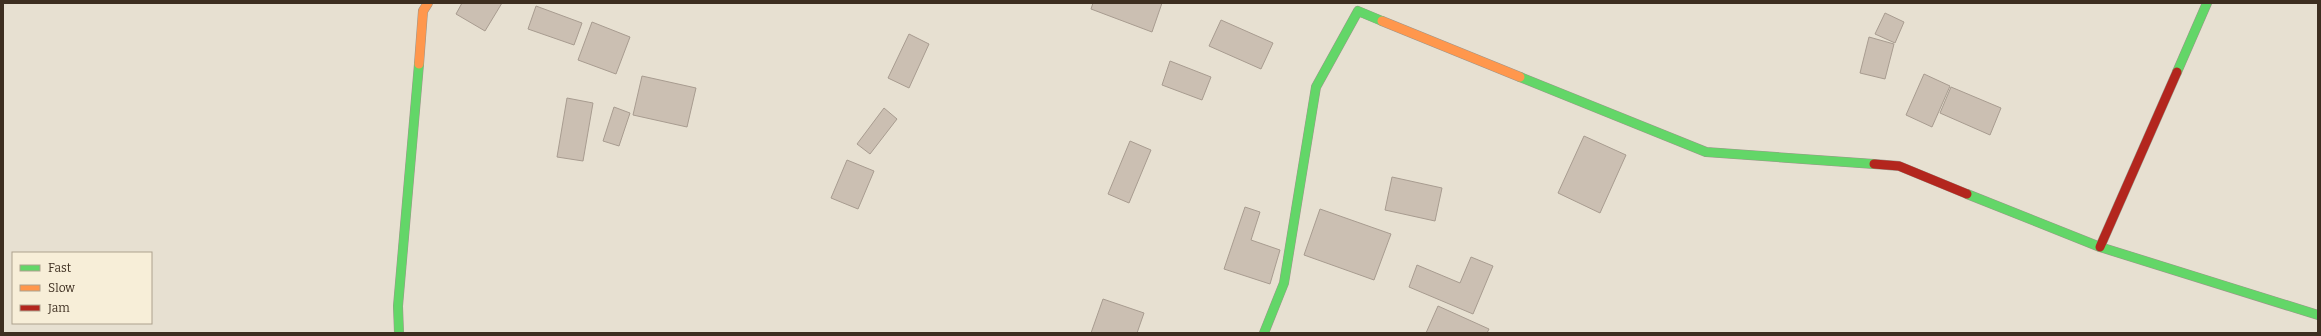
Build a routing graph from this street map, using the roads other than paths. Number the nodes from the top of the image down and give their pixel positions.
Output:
1 (428, 3) edge
2 (2207, 3) edge
3 (2100, 247) junction
4 (2318, 315) edge
5 (399, 333) edge
6 (1264, 333) edge

1 - 5 street
2 - 3 street
3 - 4 street
3 - 6 street

